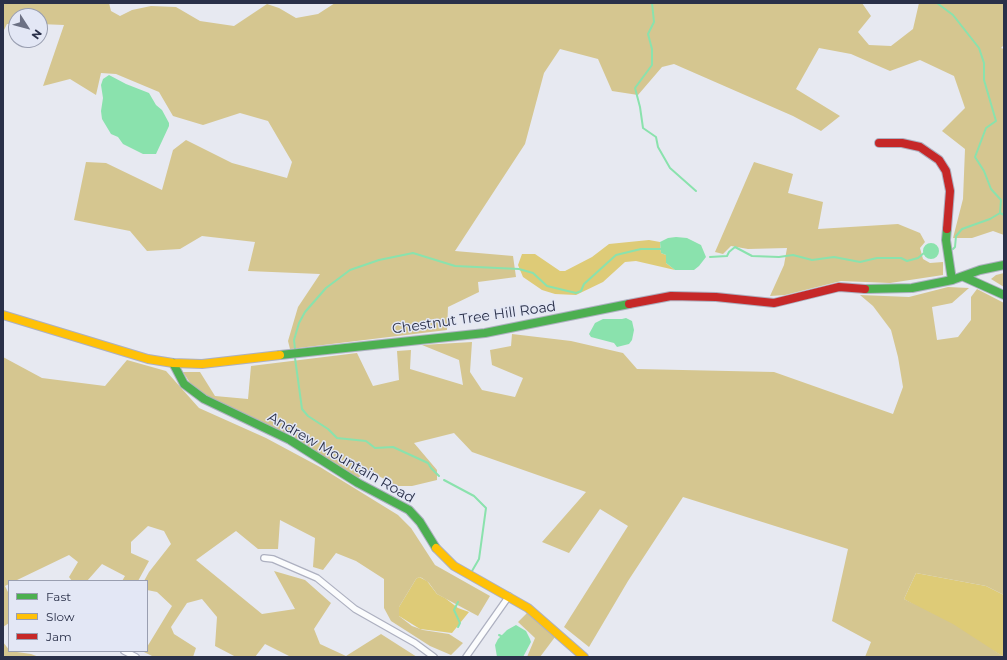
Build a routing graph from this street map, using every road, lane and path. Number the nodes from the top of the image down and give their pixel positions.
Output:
1 (879, 143) dead end
2 (1004, 265) edge
3 (964, 277) junction
4 (952, 280) junction
5 (1004, 295) edge
6 (3, 315) edge
7 (173, 363) junction
8 (264, 558) dead end
9 (509, 596) junction
10 (126, 652) edge
11 (136, 657) edge
12 (434, 657) edge
13 (466, 657) edge
14 (584, 657) edge

1 - 4 street
2 - 3 street, Chestnut Tree Hill Road
3 - 4 street, Chestnut Tree Hill Road
3 - 5 street
4 - 7 street, Chestnut Tree Hill Road
6 - 7 street, Chestnut Tree Hill Road
7 - 9 street, Andrew Mountain Road
8 - 12 street
9 - 13 street
9 - 14 street, Andrew Mountain Road
10 - 11 street

